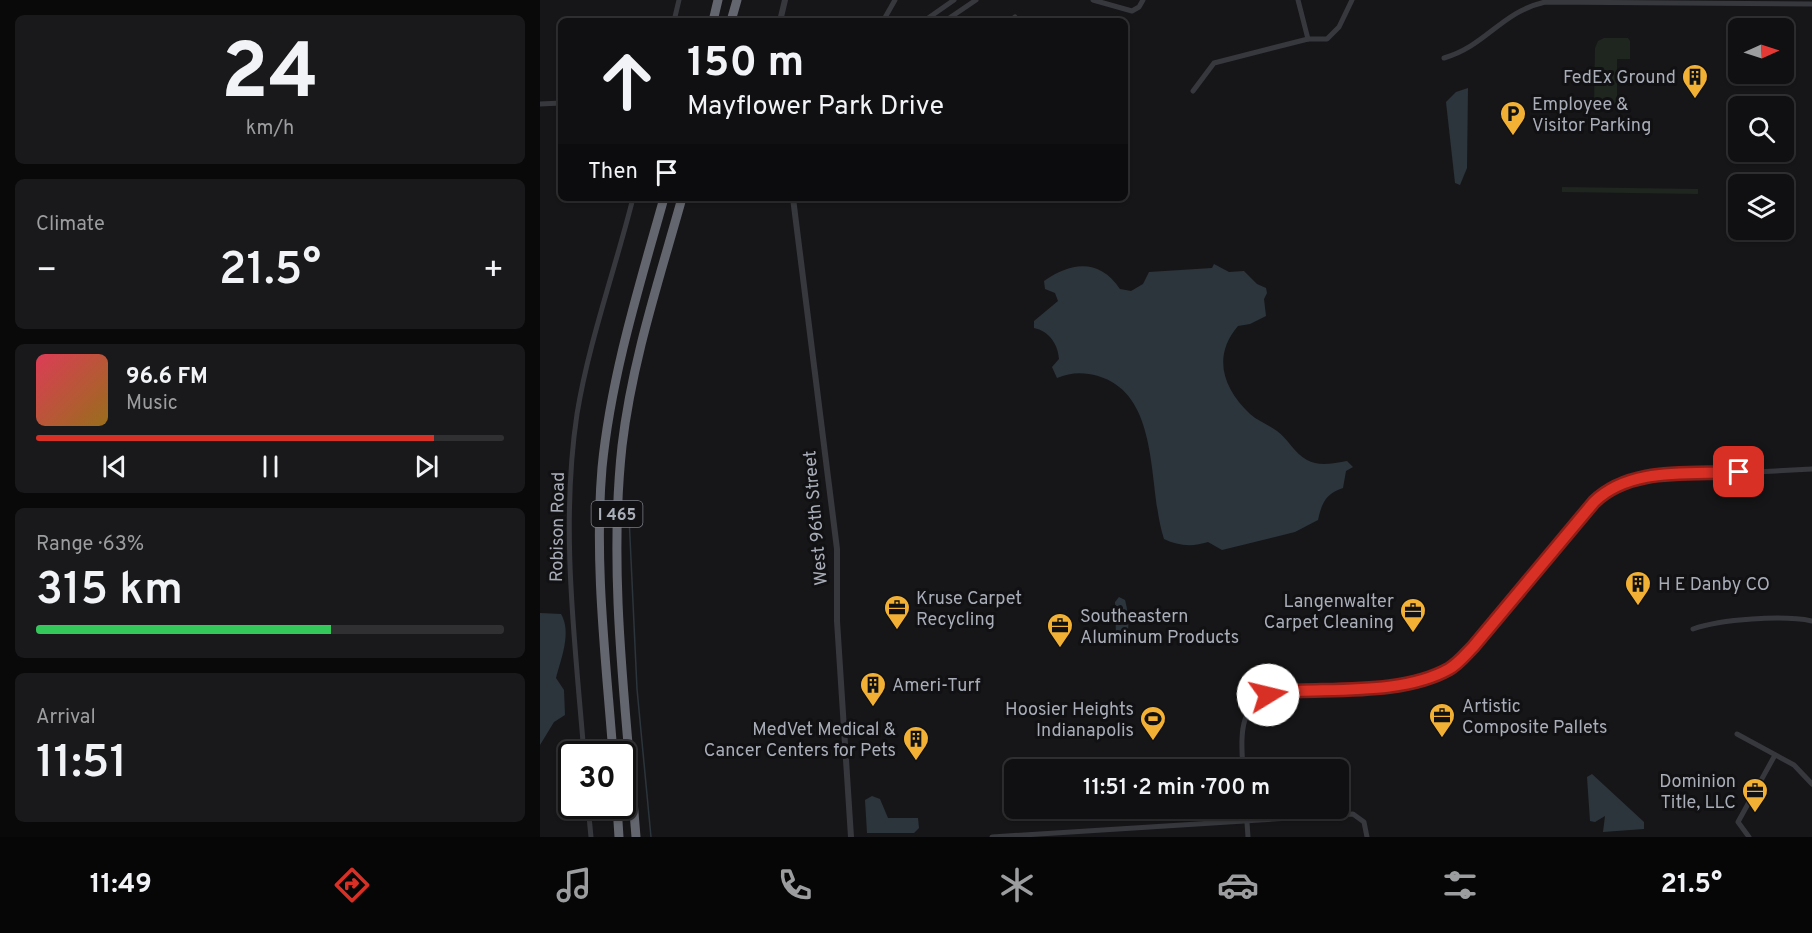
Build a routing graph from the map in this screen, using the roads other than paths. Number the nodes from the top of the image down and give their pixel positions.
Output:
1 (679, 0) edge
2 (718, 0) edge
3 (737, 0) edge
4 (785, 0) edge
5 (895, 0) edge
6 (954, 0) edge
7 (976, 0) edge
8 (1093, 0) edge
9 (1143, 0) edge
10 (1298, 0) edge
11 (1352, 0) edge
12 (1812, 4) edge
13 (938, 10) junction
14 (675, 18) edge
15 (714, 18) edge
16 (732, 18) edge
17 (781, 18) edge
18 (885, 18) edge
19 (928, 18) edge
20 (944, 18) edge
21 (950, 18) edge
22 (1308, 39) junction
23 (1444, 58) dead end
24 (1193, 91) dead end
25 (558, 103) edge
26 (540, 104) edge
27 (632, 201) edge
28 (663, 201) edge
29 (681, 201) edge
30 (793, 201) edge
31 (1812, 469) edge
32 (1812, 621) edge
33 (1693, 629) dead end
34 (1737, 734) dead end
35 (583, 741) edge
36 (612, 741) edge
37 (1774, 755) junction
38 (1242, 759) edge
39 (1812, 784) edge
40 (589, 819) edge
41 (618, 819) edge
42 (1246, 820) junction
43 (591, 837) edge
44 (619, 837) edge
45 (636, 837) edge
46 (851, 837) edge
47 (992, 837) edge
48 (1248, 837) edge
49 (1367, 837) edge
50 (1749, 837) edge

1 - 14 street
2 - 15 highway
3 - 16 highway
4 - 17 street
5 - 18 street
6 - 13 street
7 - 21 street
8 - 9 street
10 - 22 street
11 - 22 street
12 - 23 street
13 - 19 street
13 - 20 street
22 - 24 street
25 - 26 street
27 - 35 street, Robison Road
28 - 36 highway, I 465
29 - 45 highway, I 465
30 - 46 street, West 96th Street
31 - 38 street
32 - 33 street
34 - 37 street
37 - 39 street
37 - 50 street
40 - 43 street
41 - 44 highway
42 - 47 street
42 - 48 street
42 - 49 street

